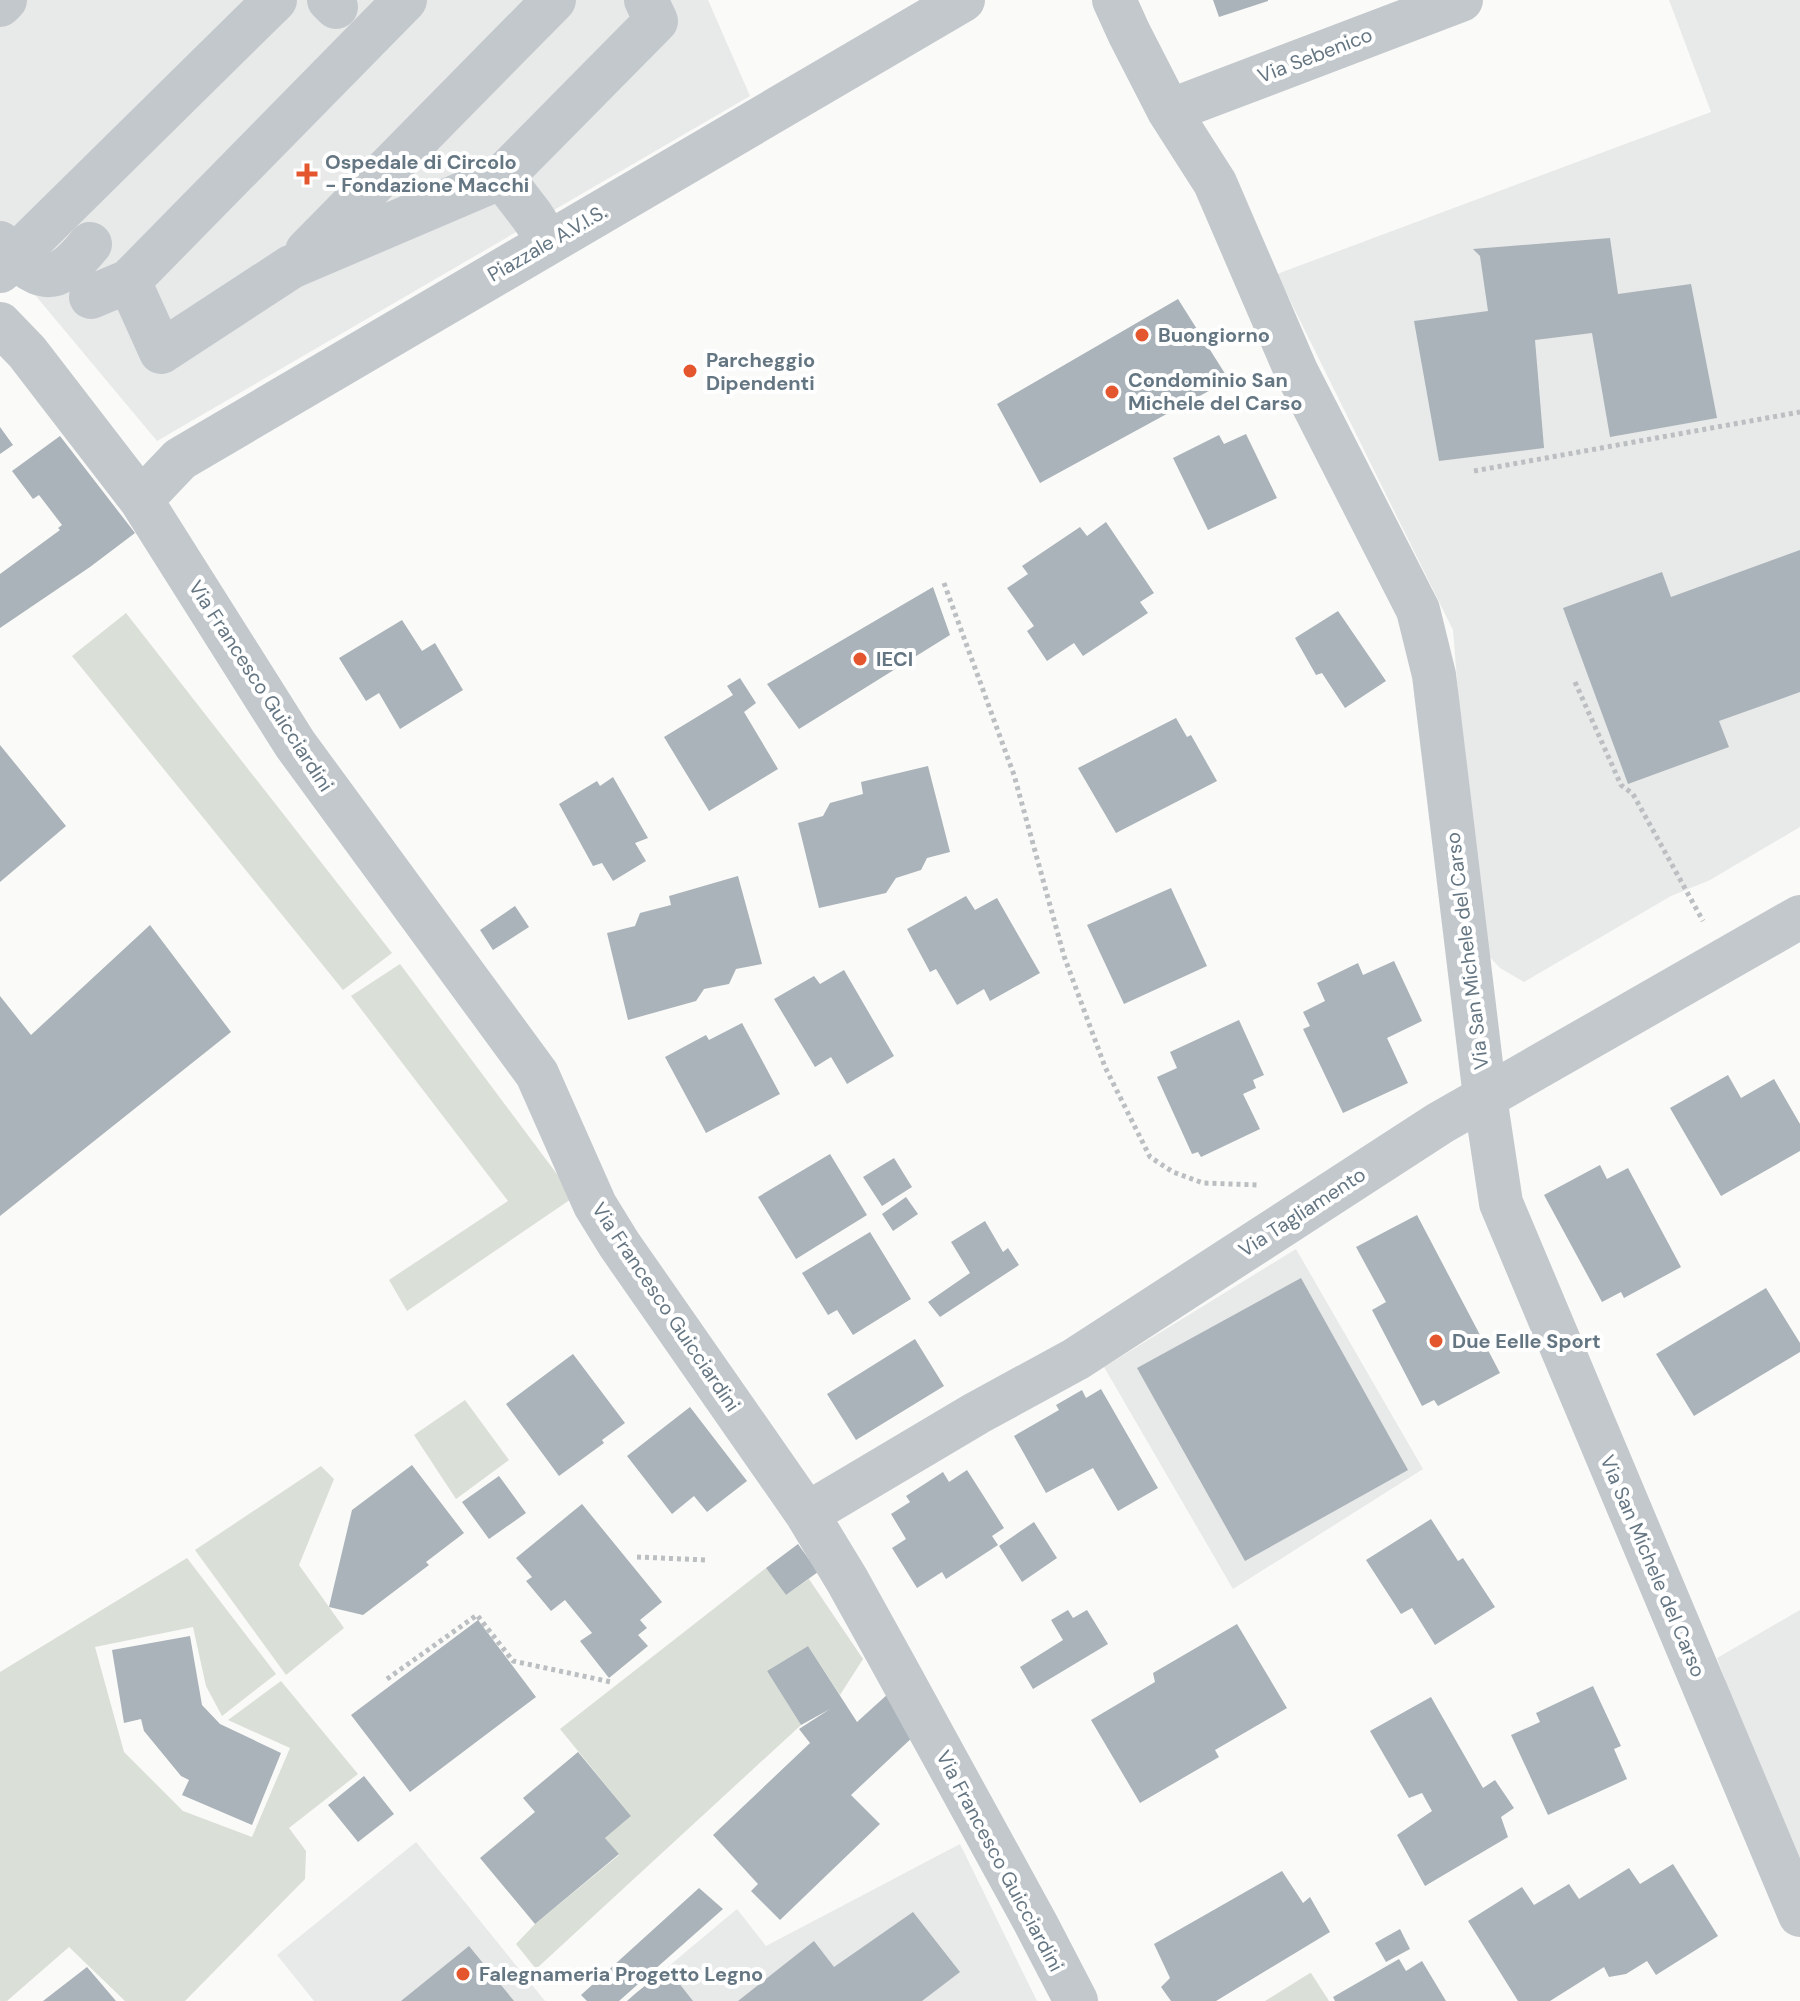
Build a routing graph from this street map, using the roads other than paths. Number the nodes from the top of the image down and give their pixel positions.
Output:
1 (5, 0) edge
2 (275, 0) edge
3 (405, 0) edge
4 (554, 0) edge
5 (646, 0) edge
6 (963, 0) edge
7 (1114, 0) edge
8 (1461, 0) edge
9 (0, 5) edge
10 (1169, 111) junction
11 (502, 177) junction
12 (549, 242) junction
13 (90, 244) dead end
14 (5, 257) edge
15 (291, 267) junction
16 (0, 324) edge
17 (141, 500) junction
18 (1800, 917) edge
19 (1485, 1097) junction
20 (807, 1514) junction
21 (1800, 1915) edge
22 (1076, 2001) edge

1 - 9 street
2 - 14 street
3 - 15 street
4 - 15 street
5 - 11 street
6 - 12 street, Piazzale A.V.I.S.
7 - 10 street, Via San Michele del Carso
8 - 10 street, Via Sebenico
10 - 19 street, Via San Michele del Carso
11 - 12 street
11 - 15 street
12 - 17 street, Piazzale A.V.I.S.
13 - 14 street
16 - 17 street, Via Francesco Guicciardini
17 - 20 street, Via Francesco Guicciardini
18 - 19 street, Via Tagliamento
19 - 20 street, Via Tagliamento
19 - 21 street, Via San Michele del Carso
20 - 22 street, Via Francesco Guicciardini

